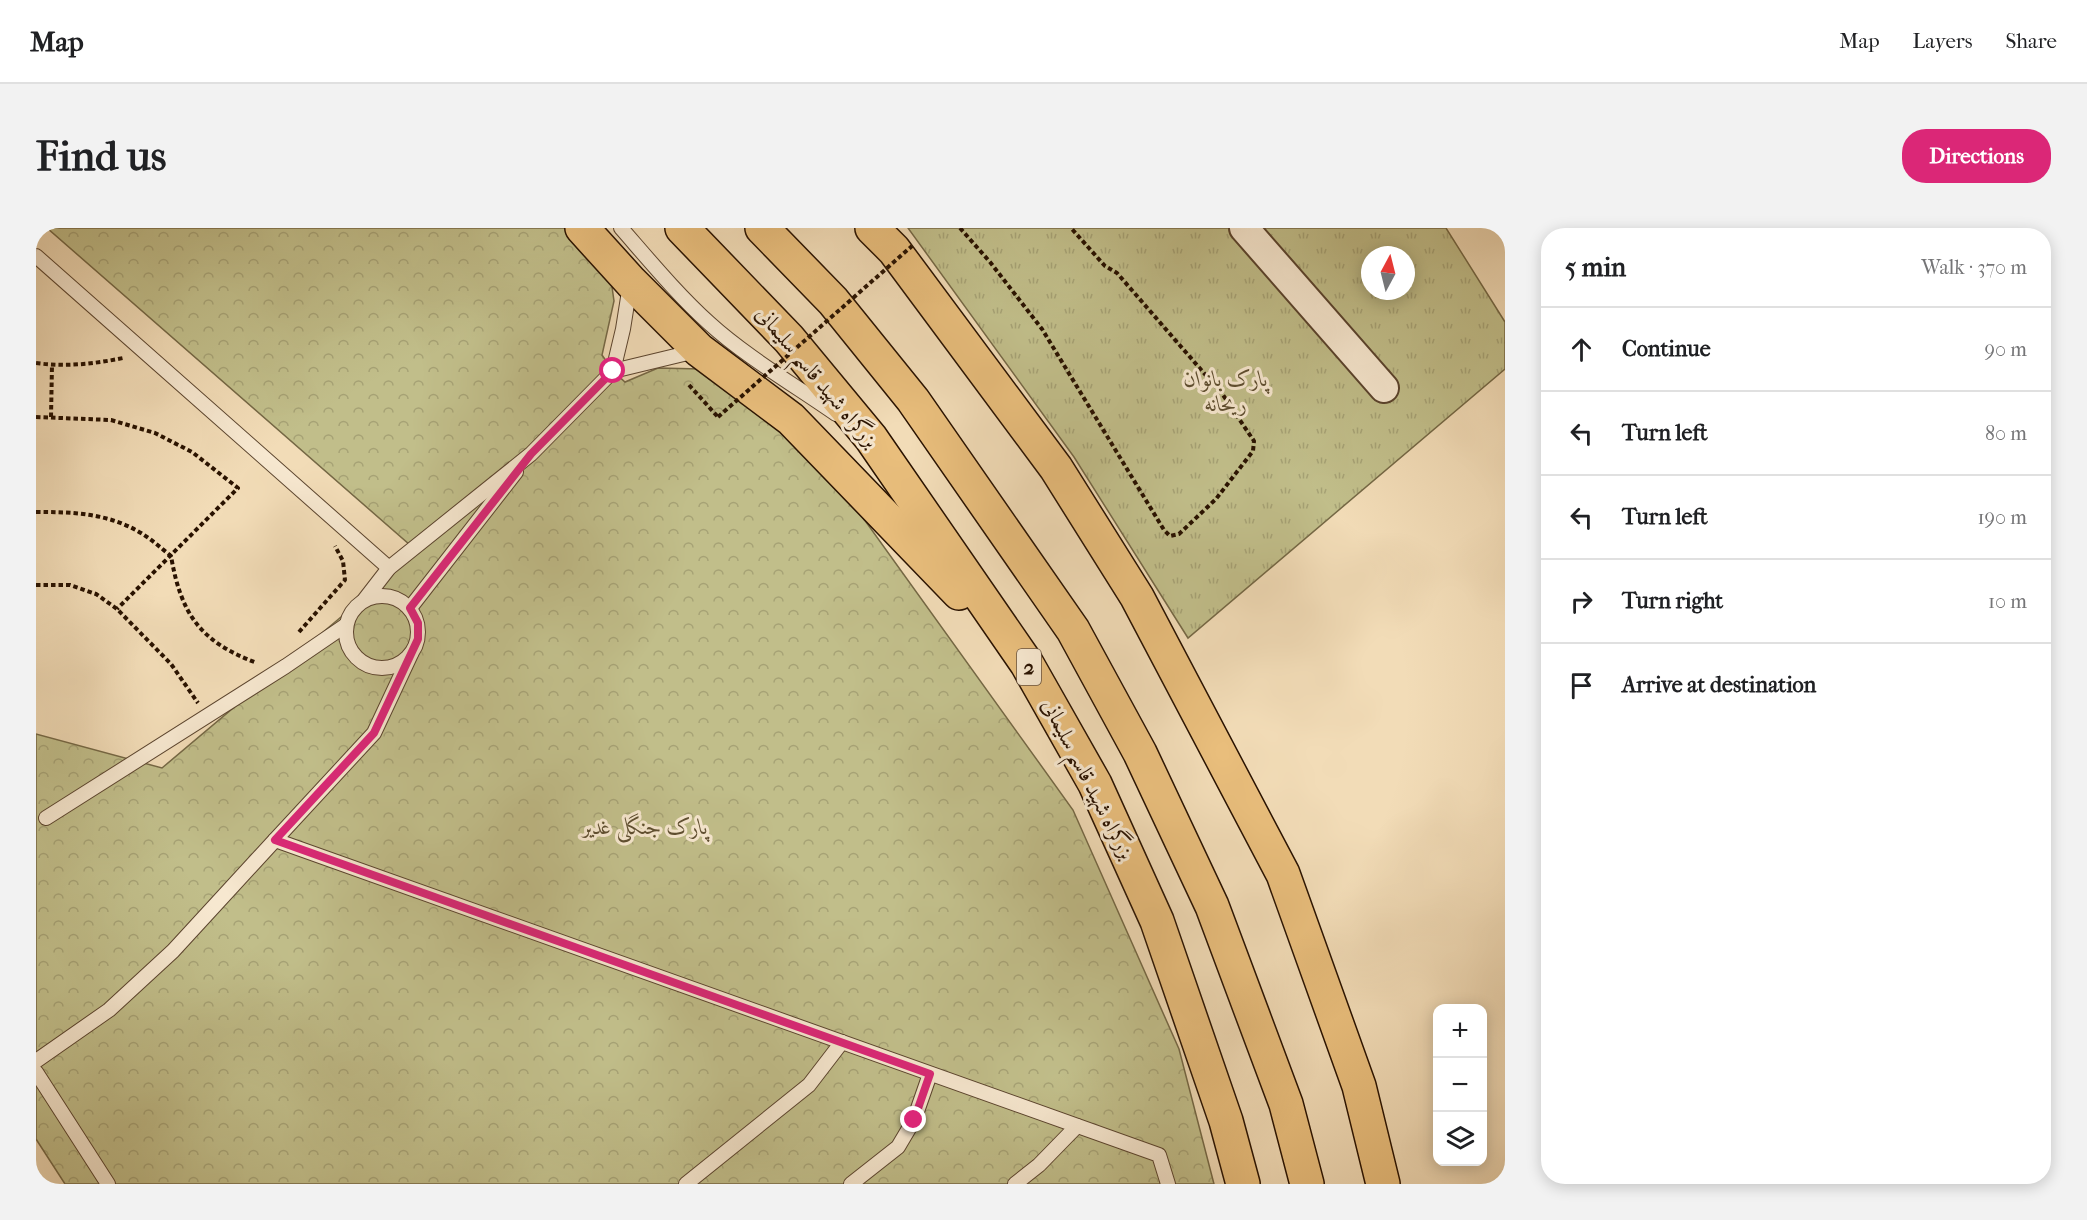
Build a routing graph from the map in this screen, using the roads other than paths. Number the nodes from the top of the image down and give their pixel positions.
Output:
1 (582, 228) edge
2 (621, 228) edge
3 (682, 228) edge
4 (762, 228) edge
5 (873, 228) edge
6 (1244, 228) edge
7 (36, 256) edge
8 (631, 282) junction
9 (699, 350) junction
10 (613, 371) junction
11 (1384, 388) dead end
12 (871, 438) junction
13 (531, 454) junction
14 (389, 568) junction
15 (365, 600) junction
16 (410, 608) junction
17 (346, 625) junction
18 (411, 654) junction
19 (1027, 664) junction
20 (46, 818) dead end
21 (275, 840) junction
22 (842, 1042) junction
23 (36, 1061) edge
24 (36, 1072) edge
25 (930, 1074) junction
26 (1077, 1126) junction
27 (108, 1184) edge
28 (686, 1184) edge
29 (851, 1184) edge
30 (1015, 1184) edge
31 (1168, 1184) edge
32 (1243, 1184) edge
33 (1307, 1184) edge
34 (1383, 1184) edge

1 - 8 highway
2 - 12 lane
3 - 12 highway, بزرگراه شهید قاسم سلیمانی / 2
4 - 33 highway
5 - 34 highway
6 - 11 street
7 - 14 lane
8 - 9 highway
8 - 10 lane
9 - 10 lane
9 - 19 highway
10 - 13 lane
12 - 19 highway, بزرگراه شهید قاسم سلیمانی / 2
13 - 14 lane
13 - 16 lane
14 - 15 lane
15 - 16 lane
15 - 17 lane
16 - 18 lane
17 - 18 lane
17 - 20 lane
18 - 21 lane
19 - 32 highway, بزرگراه شهید قاسم سلیمانی / 2
21 - 22 lane
21 - 23 lane
22 - 25 lane
22 - 28 lane
24 - 27 lane
25 - 26 lane
25 - 29 lane
26 - 30 lane
26 - 31 lane

